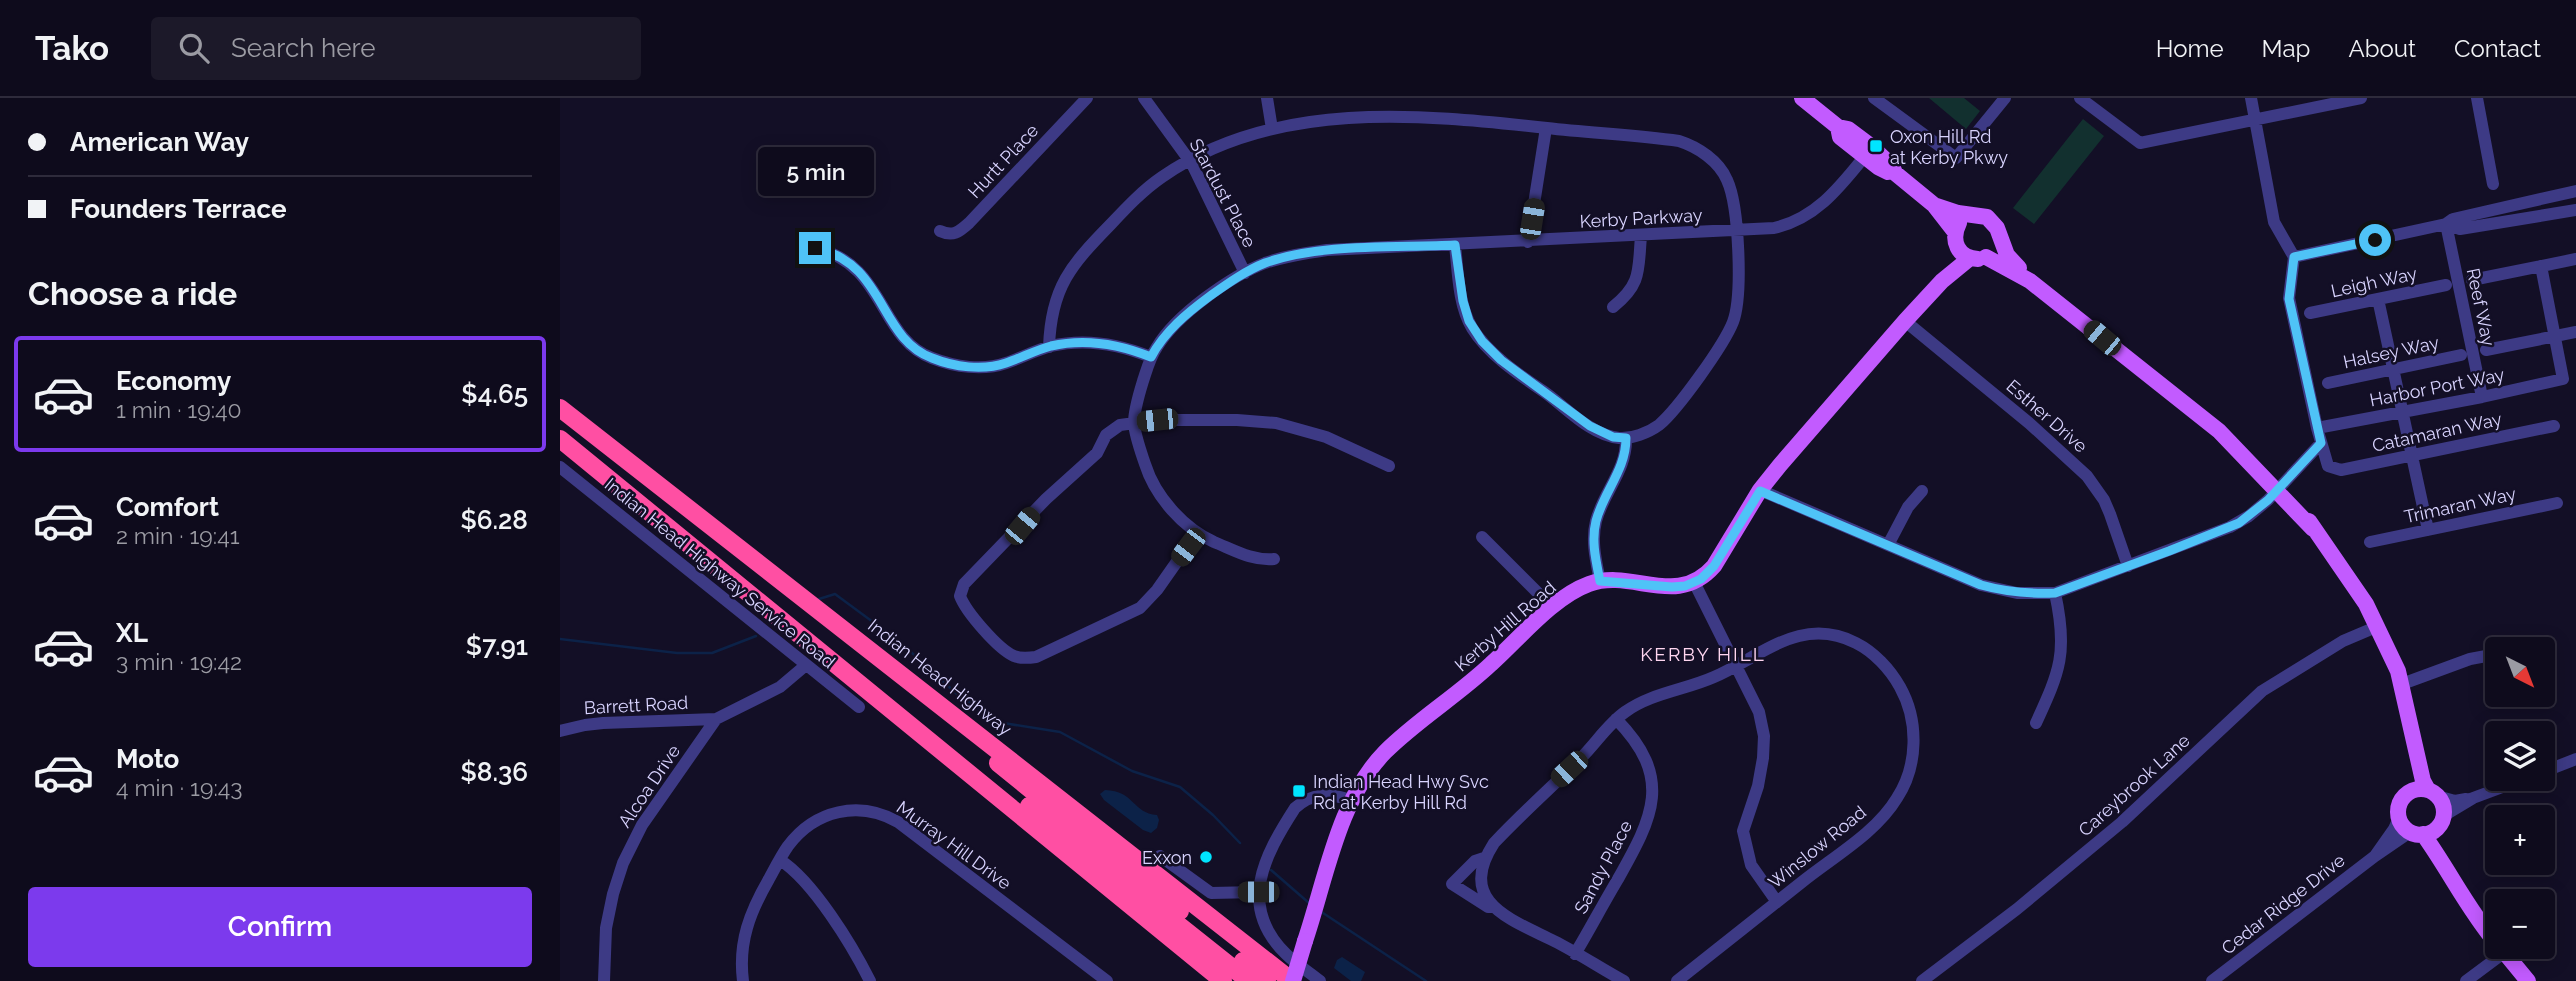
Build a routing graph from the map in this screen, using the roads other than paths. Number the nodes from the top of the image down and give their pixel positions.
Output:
1 (1087, 98) edge
2 (1144, 98) edge
3 (1267, 98) edge
4 (1802, 98) edge
5 (1874, 98) edge
6 (2005, 98) edge
7 (2080, 98) edge
8 (2251, 98) edge
9 (2361, 98) edge
10 (2477, 98) edge
11 (2256, 120) junction
12 (1546, 128) junction
13 (1272, 129) junction
14 (1868, 152) junction
15 (1189, 160) junction
16 (2493, 184) dead end
17 (2576, 191) edge
18 (2532, 201) junction
19 (1934, 205) junction
20 (2576, 210) edge
21 (1972, 214) junction
22 (2531, 218) junction
23 (2446, 224) junction
24 (940, 232) dead end
25 (1736, 232) junction
26 (1999, 235) junction
27 (1641, 236) junction
28 (1956, 240) junction
29 (1528, 242) junction
30 (1455, 245) junction
31 (815, 248) dead end
32 (1978, 257) junction
33 (2294, 257) junction
34 (2576, 259) edge
35 (2540, 266) junction
36 (1245, 273) junction
37 (2472, 279) dead end
38 (1942, 281) junction
39 (2030, 281) junction
40 (2446, 285) dead end
41 (2378, 299) junction
42 (1613, 307) dead end
43 (2310, 313) dead end
44 (1905, 321) junction
45 (2576, 332) edge
46 (2554, 336) junction
47 (1049, 347) junction
48 (2486, 350) dead end
49 (2460, 355) dead end
50 (1151, 357) junction
51 (2393, 369) junction
52 (2328, 383) dead end
53 (2482, 397) junction
54 (560, 408) edge
55 (2403, 412) junction
56 (1134, 422) junction
57 (2554, 426) dead end
58 (2317, 428) junction
59 (1626, 438) junction
60 (560, 439) edge
61 (2321, 443) junction
62 (2413, 455) junction
63 (1389, 466) dead end
64 (560, 467) edge
65 (2280, 488) junction
66 (1760, 491) junction
67 (1922, 491) dead end
68 (2557, 503) dead end
69 (2428, 530) junction
70 (1197, 533) junction
71 (1482, 537) dead end
72 (2370, 542) dead end
73 (1888, 545) junction
74 (1274, 559) dead end
75 (2128, 566) junction
76 (1600, 581) junction
77 (1694, 582) junction
78 (2055, 593) junction
79 (1552, 607) junction
80 (2376, 627) junction
81 (2485, 656) edge
82 (806, 665) junction
83 (1736, 665) junction
84 (846, 671) junction
85 (2402, 684) junction
86 (859, 707) dead end
87 (948, 710) junction
88 (716, 719) junction
89 (1616, 719) junction
90 (2036, 723) dead end
91 (560, 732) edge
92 (2415, 747) junction
93 (2576, 760) edge
94 (2555, 768) edge
95 (2492, 791) edge
96 (2407, 793) junction
97 (2433, 793) junction
98 (2473, 798) junction
99 (1351, 800) junction
100 (2399, 818) junction
101 (2442, 819) junction
102 (2416, 833) junction
103 (1160, 856) dead end
104 (2375, 856) junction
105 (1484, 858) junction
106 (780, 860) junction
107 (2445, 865) junction
108 (1258, 892) junction
109 (1777, 902) junction
110 (1492, 907) junction
111 (2485, 928) edge
112 (1575, 954) junction
113 (2489, 959) edge
114 (2510, 959) edge
115 (604, 981) edge
116 (743, 981) edge
117 (870, 981) edge
118 (1107, 981) edge
119 (1223, 981) edge
120 (1249, 981) edge
121 (1267, 981) edge
122 (1292, 981) edge
123 (1320, 981) edge
124 (1624, 981) edge
125 (1677, 981) edge
126 (1922, 981) edge
127 (2212, 981) edge
128 (2466, 981) edge
129 (2528, 981) edge

1 - 24 street, Hurtt Place
2 - 15 street, Stardust Place
3 - 13 street
4 - 14 main road
5 - 6 street
7 - 11 street
8 - 11 street
9 - 11 street
10 - 16 street
11 - 33 street
12 - 13 street
12 - 25 street
12 - 29 street
13 - 15 street
14 - 19 main road
14 - 25 street, Kerby Parkway
15 - 36 street, Stardust Place
15 - 47 street
17 - 18 street
18 - 22 street
18 - 23 street
19 - 21 main road
19 - 28 main road
20 - 22 street
21 - 26 main road
21 - 28 main road
22 - 23 street
23 - 33 street
23 - 53 street, Reef Way
25 - 27 street, Kerby Parkway
25 - 59 street
26 - 32 main road
26 - 39 main road
27 - 29 street, Kerby Parkway
27 - 42 street
28 - 32 main road
28 - 38 main road
29 - 30 street, Kerby Parkway
30 - 36 street, Kerby Parkway
30 - 59 street
31 - 47 street
32 - 38 main road
32 - 39 main road
33 - 58 street
34 - 35 street
35 - 37 street
35 - 46 street
36 - 50 street, Kerby Parkway
38 - 44 main road
39 - 65 main road
40 - 41 street, Leigh Way
41 - 43 street, Leigh Way
41 - 51 street
44 - 66 main road
44 - 75 street, Esther Drive
45 - 46 street
46 - 48 street
46 - 53 street, Harbor Port Way
47 - 50 street
49 - 51 street, Halsey Way
50 - 56 street, Kerby Parkway
51 - 52 street, Halsey Way
51 - 55 street
53 - 55 street, Harbor Port Way
54 - 87 highway, Indian Head Highway
55 - 58 street, Harbor Port Way
55 - 62 street
56 - 63 street
56 - 70 street, Kerby Parkway
56 - 70 street
57 - 62 street, Catamaran Way
58 - 61 street
59 - 76 street
60 - 84 highway
61 - 62 street, Catamaran Way
61 - 65 street
62 - 69 street
64 - 82 street, Indian Head Highway Service Road
65 - 75 street
65 - 80 main road
66 - 73 street
66 - 77 main road
67 - 73 street
68 - 69 street, Trimaran Way
69 - 72 street, Trimaran Way
70 - 74 street, Kerby Parkway
71 - 79 street
73 - 78 street
75 - 78 street
76 - 77 main road, Kerby Hill Road
76 - 79 main road, Kerby Hill Road
77 - 83 street
78 - 90 street
79 - 99 main road, Kerby Hill Road
80 - 85 main road
80 - 126 street, Careybrook Lane
81 - 85 street
82 - 86 street, Indian Head Highway Service Road
82 - 88 street, Alcoa Drive
83 - 89 street, Winslow Road
83 - 109 street
83 - 109 street, Winslow Road
84 - 119 highway
84 - 120 highway
85 - 92 main road
87 - 121 highway
87 - 122 highway, Indian Head Highway
88 - 91 street, Barrett Road
88 - 115 street, Alcoa Drive
89 - 105 street, Winslow Road
89 - 112 street, Sandy Place
92 - 96 main road
92 - 97 main road
93 - 94 street
95 - 98 street
96 - 97 main road
96 - 100 main road
97 - 98 street
97 - 101 main road
98 - 101 street
99 - 108 street
99 - 122 main road, Kerby Hill Road, bridge
100 - 102 main road
100 - 104 street, Cedar Ridge Drive
101 - 102 main road
101 - 107 main road
102 - 104 street, Cedar Ridge Drive
102 - 107 main road
103 - 108 street
104 - 127 street, Cedar Ridge Drive
105 - 110 street
105 - 110 street, Winslow Road
106 - 116 street, Murray Hill Drive
106 - 117 street
106 - 118 street, Murray Hill Drive
107 - 111 main road
108 - 123 street
109 - 125 street, Winslow Road
110 - 112 street
112 - 124 street
113 - 128 street
114 - 129 main road

